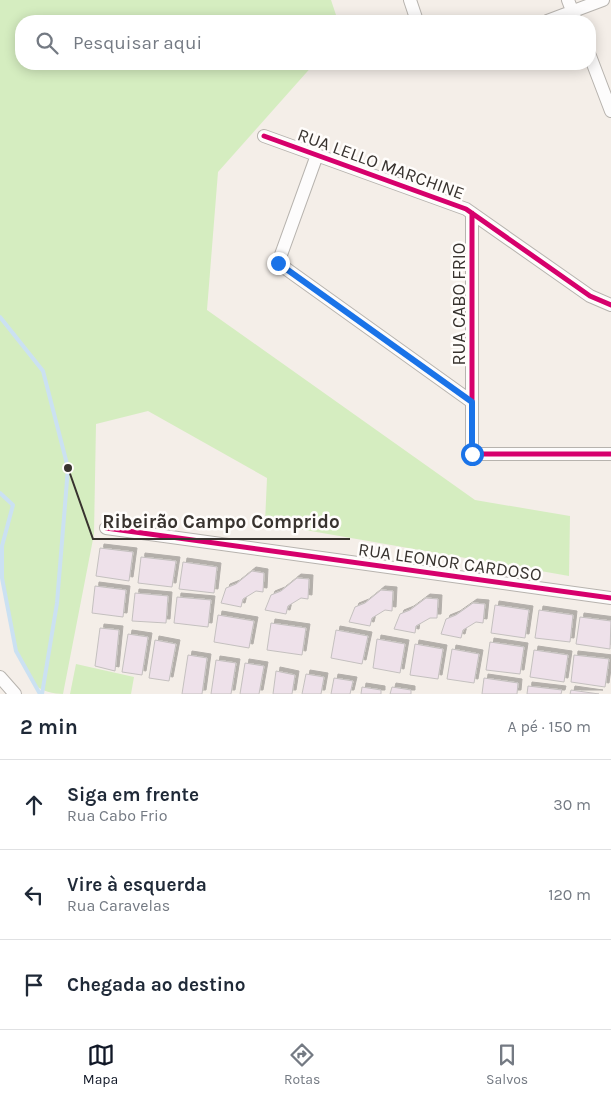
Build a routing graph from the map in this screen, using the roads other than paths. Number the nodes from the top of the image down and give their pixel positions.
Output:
1 (410, 0) edge
2 (603, 0) edge
3 (572, 11) edge
4 (415, 15) edge
5 (595, 70) edge
6 (611, 111) edge
7 (264, 136) dead end
8 (317, 155) junction
9 (472, 213) junction
10 (611, 305) edge
11 (472, 402) junction
12 (611, 454) edge
13 (106, 528) dead end
14 (611, 598) edge
15 (0, 677) edge
16 (15, 694) edge

1 - 4 street
2 - 3 street
5 - 6 street
7 - 8 street, RUA LELLO MARCHINE
8 - 9 street, RUA LELLO MARCHINE
8 - 11 street
9 - 10 street, RUA LELLO MARCHINE
9 - 11 street, RUA CABO FRIO
11 - 12 street, RUA CABO FRIO
13 - 14 street, RUA LEONOR CARDOSO
15 - 16 street

